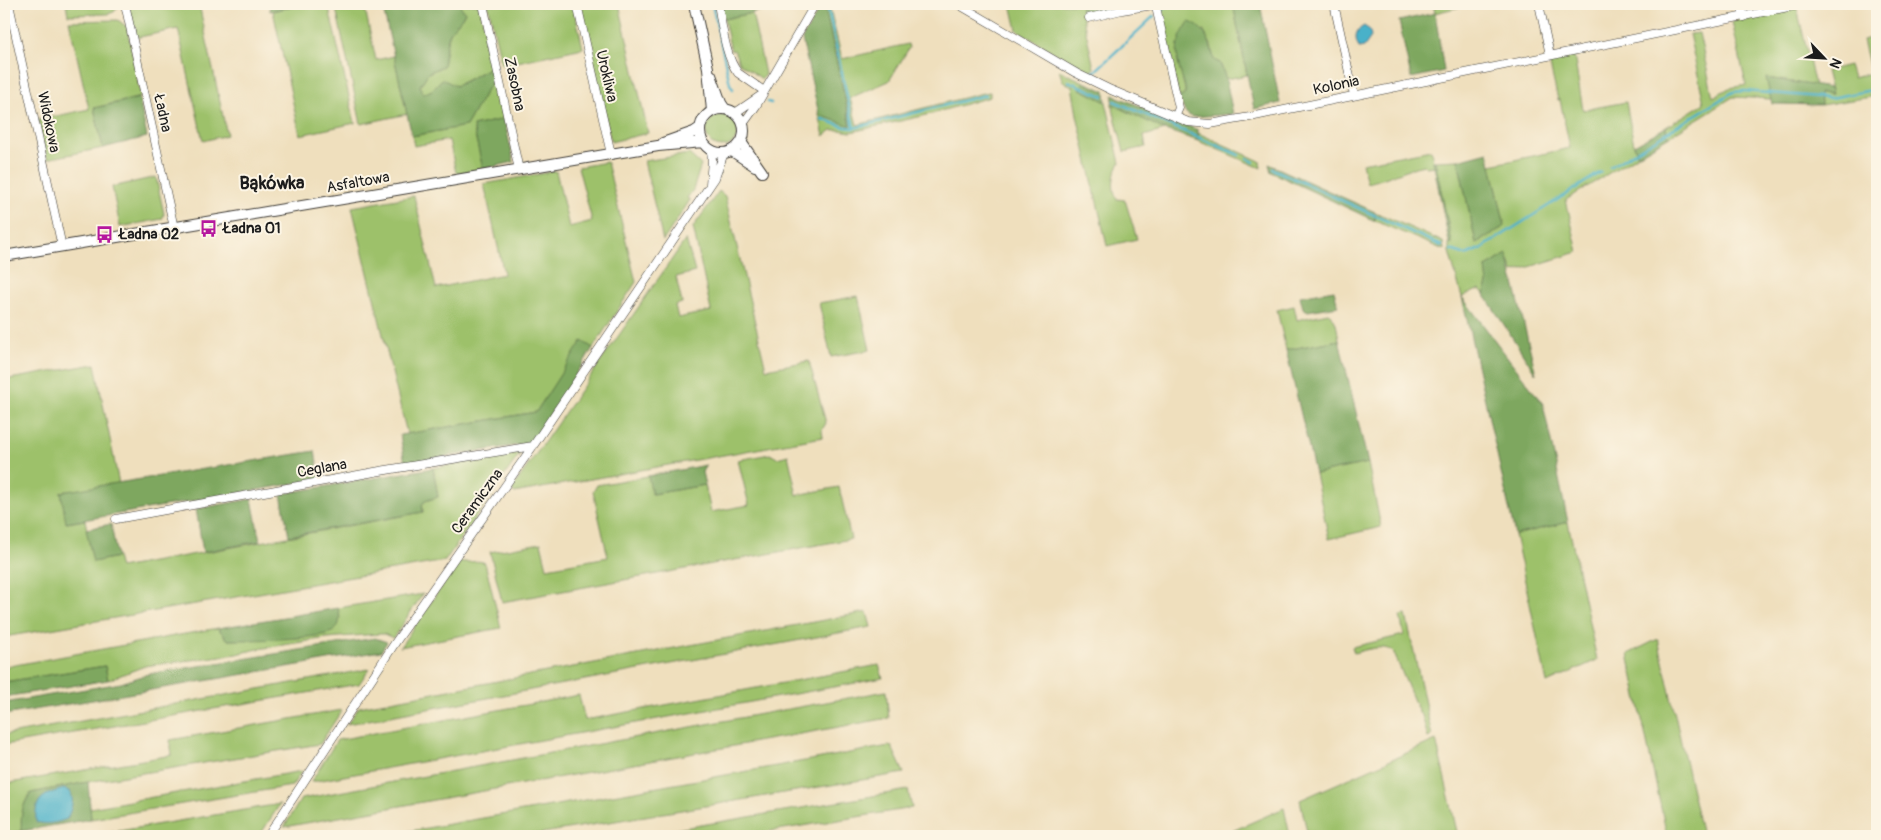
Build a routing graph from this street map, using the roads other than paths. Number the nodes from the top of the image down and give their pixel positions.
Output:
1 (9, 4) edge
2 (125, 4) edge
3 (483, 4) edge
4 (577, 4) edge
5 (694, 4) edge
6 (718, 4) edge
7 (815, 4) edge
8 (958, 4) edge
9 (1334, 4) edge
10 (1539, 4) edge
11 (1741, 4) edge
12 (1803, 4) edge
13 (1121, 7) edge
14 (1744, 17) junction
15 (1089, 18) dead end
16 (1550, 55) junction
17 (708, 68) junction
18 (763, 93) junction
19 (1354, 95) junction
20 (730, 111) junction
21 (712, 112) junction
22 (1175, 117) junction
23 (743, 124) junction
24 (700, 128) junction
25 (703, 142) junction
26 (741, 142) junction
27 (658, 146) junction
28 (711, 151) junction
29 (728, 152) junction
30 (611, 154) junction
31 (519, 170) junction
32 (710, 184) junction
33 (174, 228) junction
34 (62, 246) junction
35 (4, 256) edge
36 (533, 446) junction
37 (116, 519) dead end
38 (268, 836) edge

1 - 34 street, Widokowa
2 - 33 street, Ładna
3 - 31 street, Zasobna
4 - 30 street, Urokliwa
5 - 17 street
6 - 18 street
7 - 18 street
8 - 22 street, Kolonia
9 - 19 street
10 - 16 street
11 - 14 street
12 - 14 street, Kolonia
13 - 15 street
13 - 22 street
14 - 16 street, Kolonia
16 - 19 street, Kolonia
17 - 20 street
17 - 21 street
18 - 20 street
18 - 23 street
19 - 22 street, Kolonia
20 - 21 street
20 - 23 street
21 - 24 street
23 - 26 street
24 - 25 street
24 - 27 street, Asfaltowa
25 - 27 street, Asfaltowa
25 - 28 street
26 - 29 street
26 - 29 street
27 - 30 street, Asfaltowa
28 - 29 street
28 - 32 street, Ceramiczna
29 - 32 street, Ceramiczna
30 - 31 street, Asfaltowa
31 - 33 street, Asfaltowa
32 - 36 street, Ceramiczna
33 - 34 street, Asfaltowa
34 - 35 street, Asfaltowa
36 - 37 street, Ceglana
36 - 38 street, Ceramiczna

